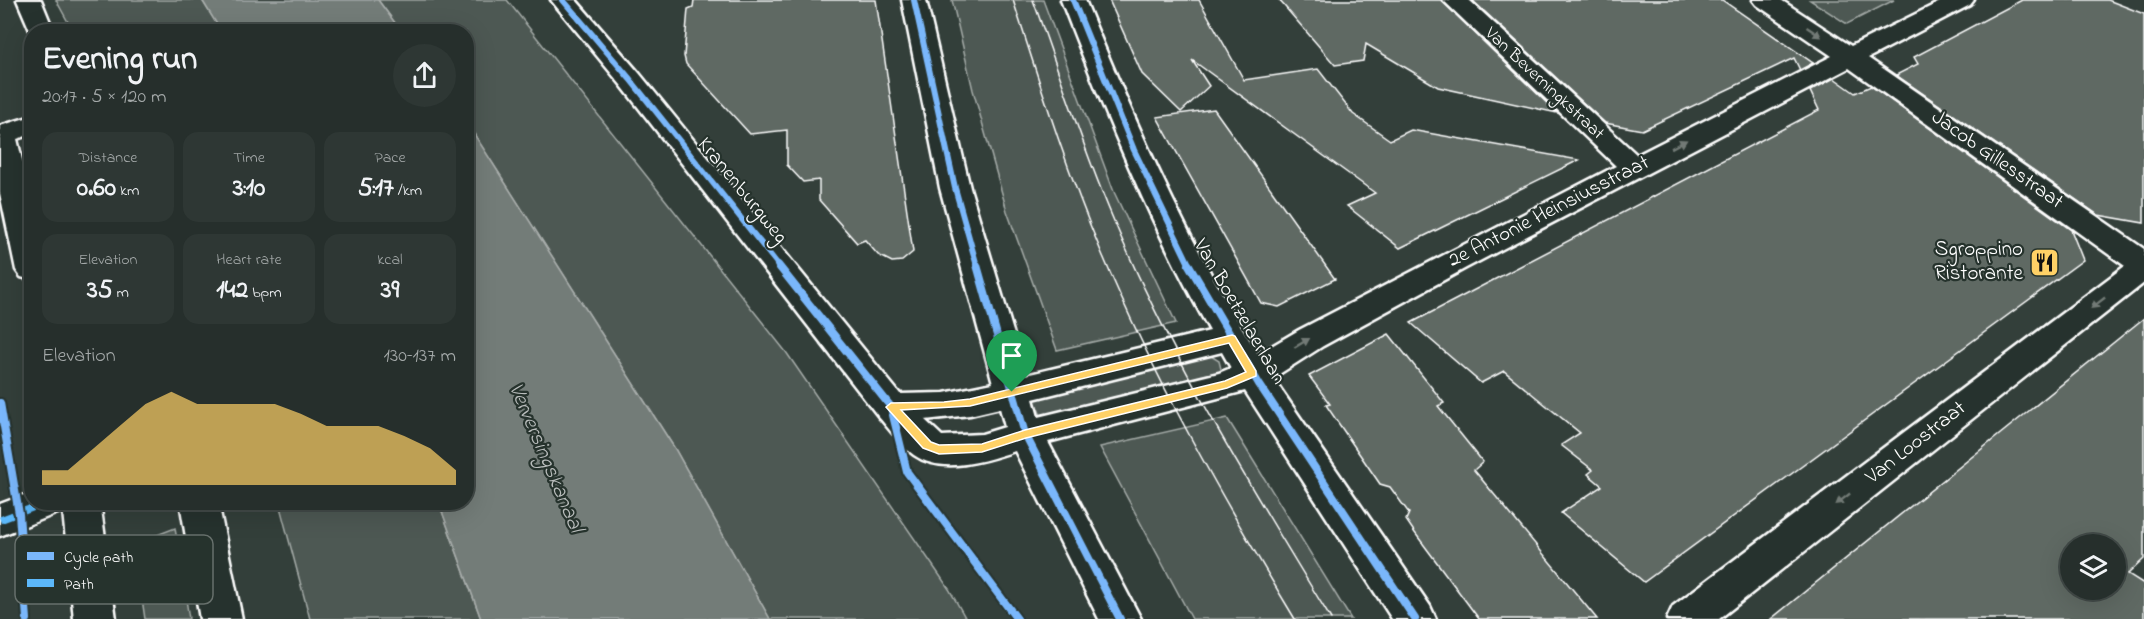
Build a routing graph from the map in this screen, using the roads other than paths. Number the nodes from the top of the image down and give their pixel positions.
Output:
1 (29, 0) edge
2 (563, 0) edge
3 (914, 0) edge
4 (1073, 0) edge
5 (1455, 0) edge
6 (1765, 0) edge
7 (1962, 0) edge
8 (39, 24) edge
9 (1850, 57) junction
10 (24, 127) edge
11 (1, 136) edge
12 (1634, 168) junction
13 (24, 235) edge
14 (2144, 266) edge
15 (1232, 338) junction
16 (1252, 374) junction
17 (1012, 392) junction
18 (891, 407) junction
19 (1025, 434) junction
20 (27, 510) edge
21 (82, 510) edge
22 (201, 510) edge
23 (0, 520) edge
24 (85, 535) edge
25 (205, 535) edge
26 (213, 576) edge
27 (93, 604) edge
28 (95, 619) edge
29 (221, 619) edge
30 (1120, 619) edge
31 (1415, 619) edge
32 (1688, 619) edge

1 - 8 street
2 - 18 street, Kranenburgweg
3 - 17 street
4 - 15 street, Van Boetzelaerlaan
5 - 12 street, Van Beverningkstraat
6 -> 9 street, Jacob Gillesstraat
7 - 9 street, 2e Antonie Heinsiusstraat
12 -> 9 street, 2e Antonie Heinsiusstraat
9 - 14 street, Jacob Gillesstraat
10 - 11 street
11 - 13 street
16 -> 12 street, 2e Antonie Heinsiusstraat
14 -> 32 street, Van Loostraat
15 - 16 street, Van Boetzelaerlaan
15 - 17 street
16 - 19 street, Kranenburgweg
16 - 31 street, Van Boetzelaerlaan
17 - 18 street
17 - 19 street
18 - 19 street, Kranenburgweg
19 - 30 street
20 - 23 street
21 - 24 street
22 - 25 street
26 - 29 street
27 - 28 street

